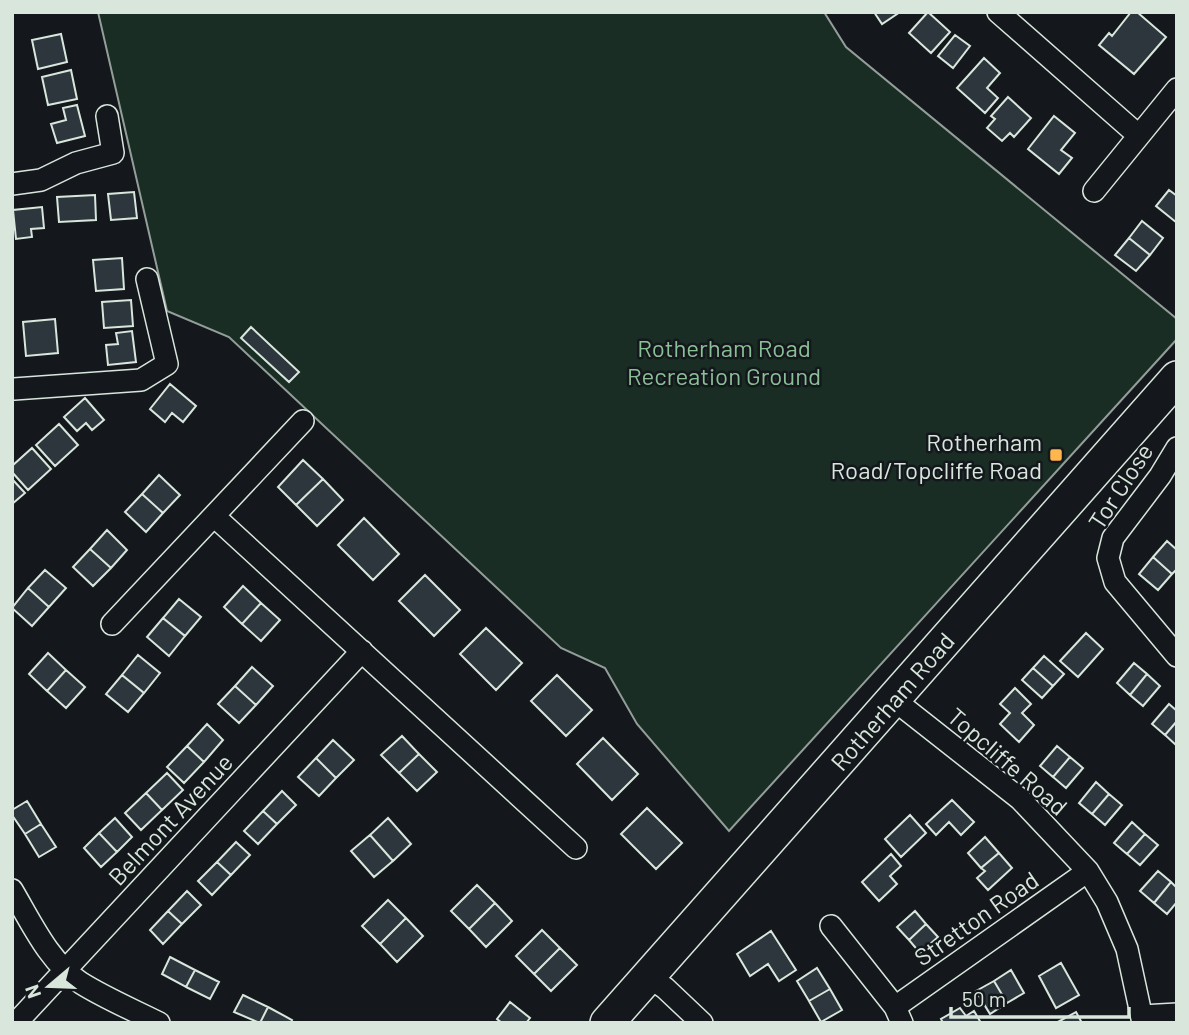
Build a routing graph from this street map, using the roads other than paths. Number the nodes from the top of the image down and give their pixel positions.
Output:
1 (998, 12) edge
2 (1177, 89) edge
3 (107, 116) dead end
4 (1138, 135) junction
5 (12, 184) edge
6 (1094, 191) dead end
7 (148, 279) dead end
8 (1177, 378) edge
9 (13, 385) edge
10 (303, 421) dead end
11 (1177, 447) edge
12 (214, 516) junction
13 (111, 624) dead end
14 (362, 651) junction
15 (1177, 656) edge
16 (893, 699) junction
17 (576, 848) dead end
18 (1088, 871) junction
19 (12, 890) edge
20 (831, 926) dead end
21 (65, 970) junction
22 (649, 977) junction
23 (1177, 1014) edge
24 (899, 1015) edge
25 (1142, 1019) edge
26 (16, 1023) edge
27 (159, 1023) edge
28 (607, 1023) edge
29 (702, 1023) edge

1 - 4 street
2 - 4 street
3 - 5 street
4 - 6 street
7 - 9 street
8 - 16 main road, Rotherham Road
10 - 12 street
11 - 15 street, Tor Close
12 - 13 street
12 - 14 street
14 - 17 street
14 - 21 street, Belmont Avenue
16 - 18 street, Topcliffe Road
16 - 22 main road, Rotherham Road
18 - 24 street, Stretton Road
18 - 25 street, Topcliffe Road
19 - 21 street
20 - 24 street, Stretton Road
21 - 26 street, Belmont Avenue
21 - 27 street
22 - 28 main road, Rotherham Road
22 - 29 street
23 - 25 street

